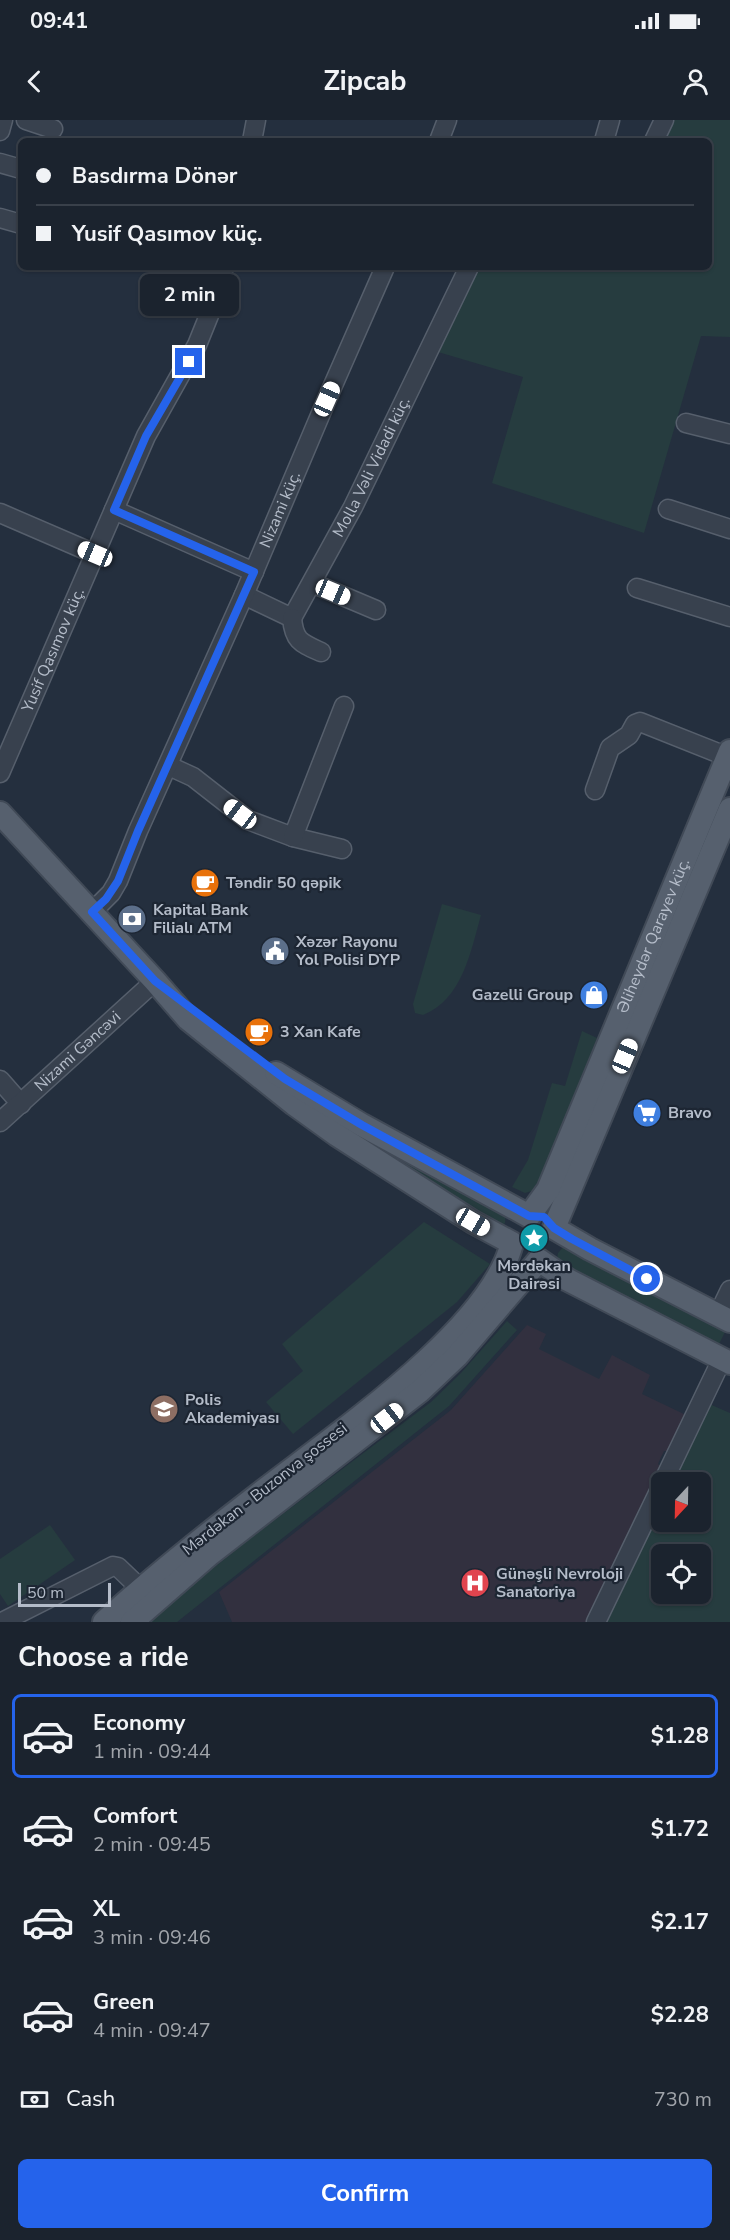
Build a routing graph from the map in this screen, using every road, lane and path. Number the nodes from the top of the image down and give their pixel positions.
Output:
1 (3, 120) edge
2 (26, 120) edge
3 (256, 120) edge
4 (447, 120) edge
5 (610, 120) edge
6 (664, 120) edge
7 (52, 129) dead end
8 (0, 131) edge
9 (253, 138) edge
10 (440, 138) edge
11 (605, 138) edge
12 (655, 138) edge
13 (0, 163) edge
14 (18, 168) edge
15 (0, 218) edge
16 (18, 223) edge
17 (200, 270) edge
18 (384, 270) edge
19 (468, 270) edge
20 (223, 273) edge
21 (686, 423) dead end
22 (730, 434) edge
23 (668, 509) dead end
24 (114, 510) junction
25 (0, 513) edge
26 (730, 529) edge
27 (95, 554) junction
28 (254, 572) junction
29 (312, 583) junction
30 (637, 588) dead end
31 (244, 595) junction
32 (375, 609) dead end
33 (730, 617) edge
34 (292, 618) junction
35 (321, 652) dead end
36 (344, 706) dead end
37 (729, 754) edge
38 (169, 766) junction
39 (0, 773) edge
40 (595, 790) dead end
41 (0, 813) edge
42 (729, 814) edge
43 (293, 837) junction
44 (342, 849) dead end
45 (92, 912) junction
46 (155, 981) junction
47 (635, 1008) junction
48 (0, 1080) edge
49 (21, 1104) junction
50 (0, 1122) edge
51 (529, 1216) junction
52 (554, 1228) junction
53 (512, 1243) junction
54 (539, 1260) junction
55 (730, 1290) edge
56 (724, 1318) edge
57 (728, 1356) edge
58 (668, 1472) edge
59 (651, 1507) edge
60 (151, 1593) junction
61 (2, 1622) edge
62 (104, 1622) edge
63 (132, 1622) edge
64 (596, 1622) edge

1 - 8 street
2 - 7 street
3 - 9 street
4 - 10 street
5 - 11 street
6 - 12 street
13 - 14 street
15 - 16 street
17 - 20 street
18 - 28 street, Nizami küç.
19 - 29 street, Molla Vəli Vidadi küç.
20 - 24 street, Yusif Qasımov küç.
21 - 22 street
23 - 26 street
24 - 27 street, Yusif Qasımov küç.
24 - 28 street
25 - 27 street
27 - 39 street, Yusif Qasımov küç.
28 - 31 street, Nizami küç.
29 - 32 street
29 - 34 street, Molla Vəli Vidadi küç.
30 - 33 street
31 - 34 street
31 - 38 street, Nizami küç.
34 - 35 street
36 - 43 street
37 - 40 street
37 - 47 main road, Əliheydər Qarayev küç.
38 - 43 street
38 - 45 street, Nizami küç.
41 - 45 main road
42 - 47 main road, Əliheydər Qarayev küç.
43 - 44 street
45 - 46 main road
46 - 49 street, Nizami Gəncəvi
46 - 51 main road
46 - 53 main road
47 - 51 main road, Əliheydər Qarayev küç.
47 - 52 main road, Əliheydər Qarayev küç.
48 - 49 street
49 - 50 street, Nizami Gəncəvi
51 - 52 main road
51 - 53 main road
52 - 54 main road
52 - 56 main road
53 - 54 main road
53 - 60 main road, Mərdəkan - Buzonva şossesi
54 - 57 main road
54 - 60 main road
55 - 56 street
57 - 58 street
59 - 64 street
60 - 61 street
60 - 62 main road, Mərdəkan - Buzonva şossesi
60 - 63 main road

